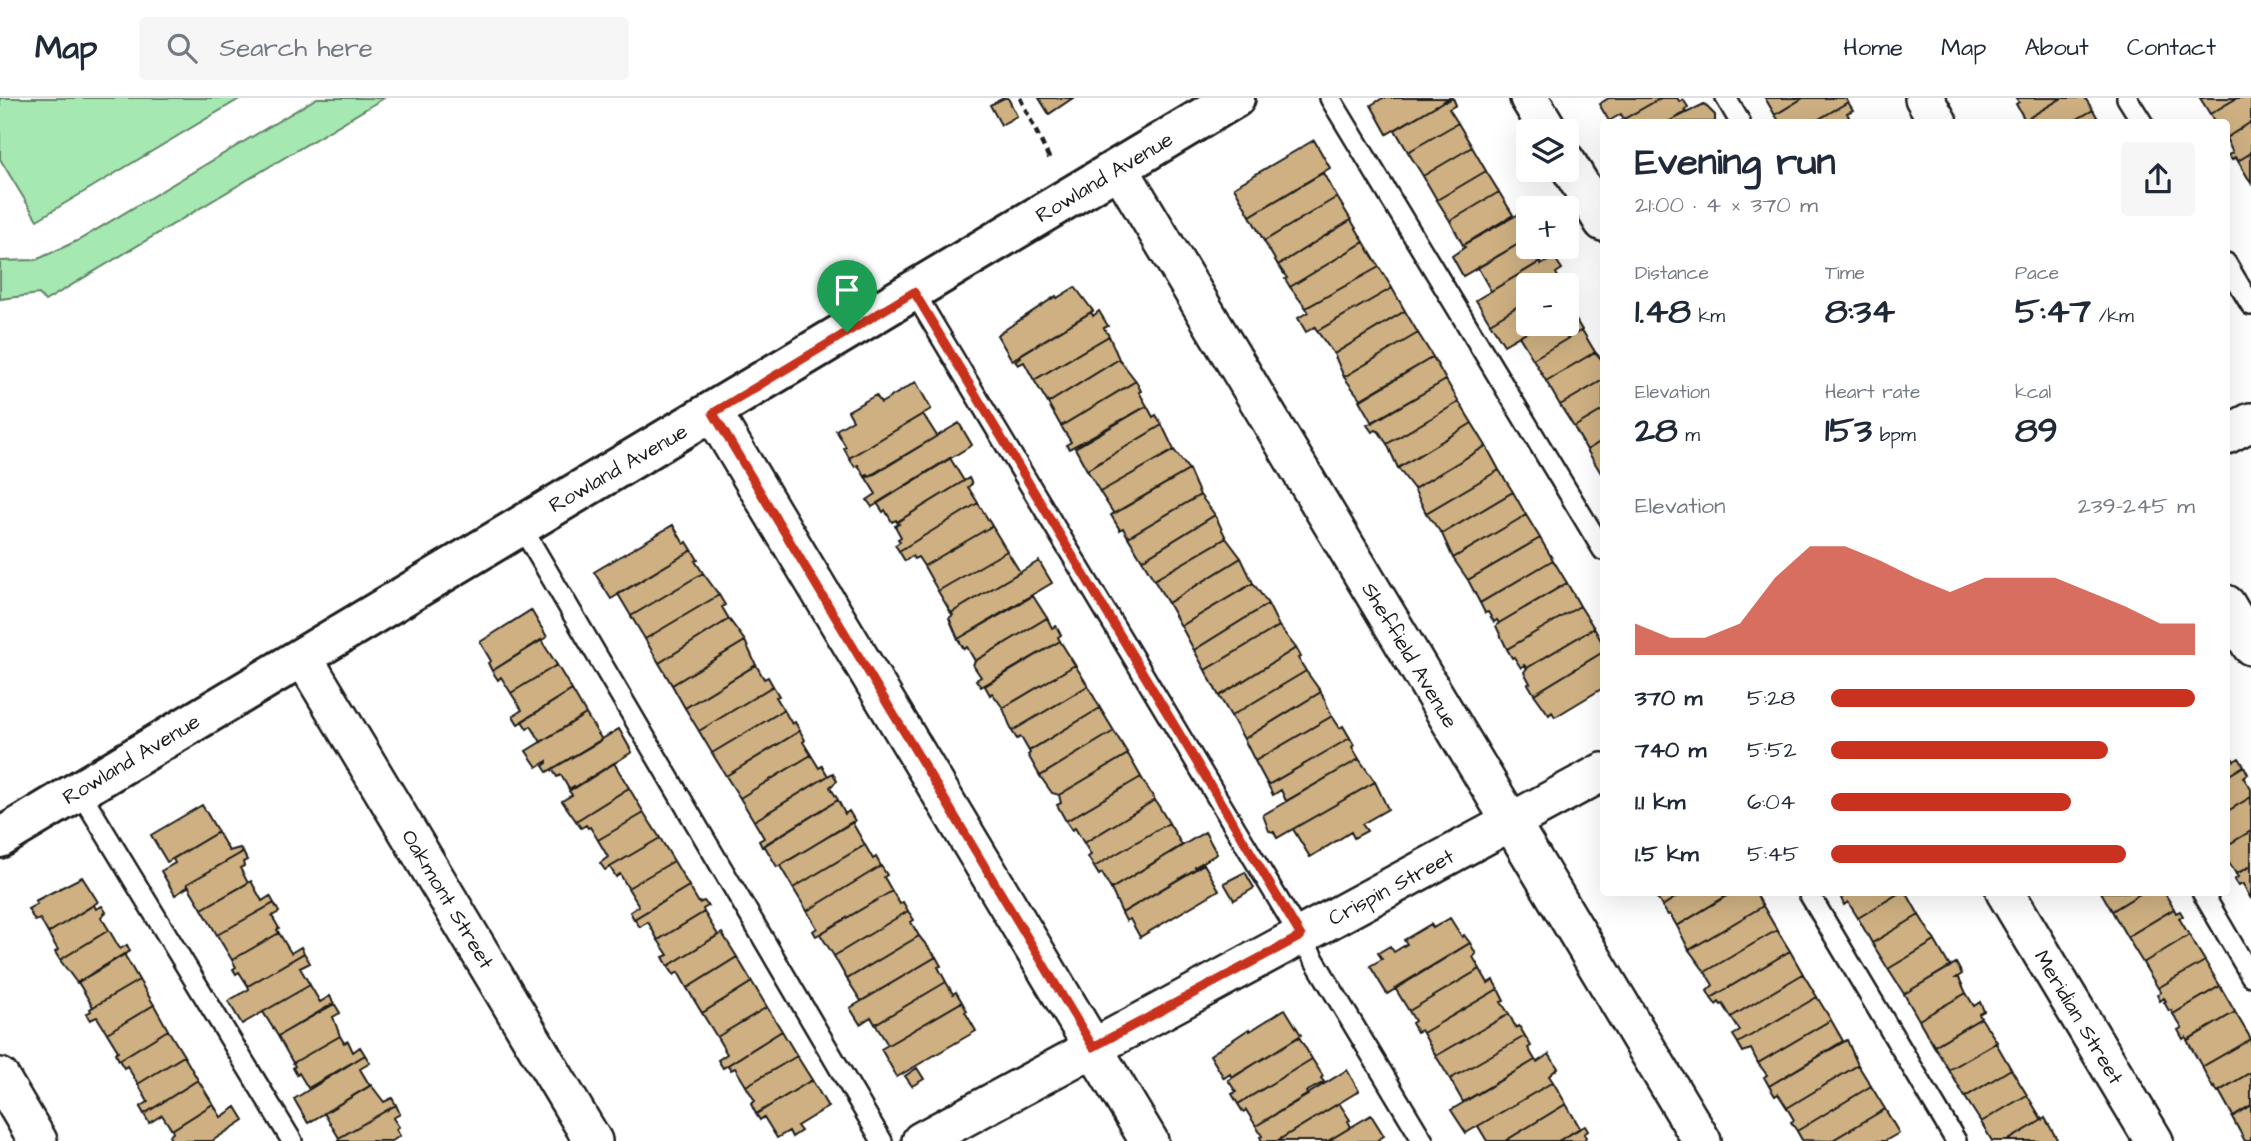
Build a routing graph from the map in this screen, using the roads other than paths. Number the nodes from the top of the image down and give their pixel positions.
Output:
1 (1235, 98) edge
2 (1330, 98) edge
3 (1529, 98) edge
4 (1726, 98) edge
5 (1924, 98) edge
6 (2127, 98) edge
7 (1542, 119) edge
8 (1738, 119) edge
9 (1936, 119) edge
10 (2140, 119) edge
11 (1119, 168) junction
12 (1579, 182) edge
13 (1600, 217) edge
14 (2230, 270) edge
15 (914, 292) junction
16 (2251, 304) edge
17 (713, 413) junction
18 (2251, 422) edge
19 (2230, 433) edge
20 (521, 526) junction
21 (1600, 545) edge
22 (2230, 611) edge
23 (2251, 646) edge
24 (303, 657) junction
25 (1600, 774) edge
26 (79, 790) junction
27 (1511, 822) junction
28 (0, 838) edge
29 (1810, 896) edge
30 (2007, 896) edge
31 (2204, 896) edge
32 (1301, 936) junction
33 (2251, 976) edge
34 (1093, 1047) junction
35 (0, 1077) edge
36 (38, 1141) edge
37 (292, 1141) edge
38 (593, 1141) edge
39 (882, 1141) edge
40 (921, 1141) edge
41 (1149, 1141) edge
42 (1423, 1141) edge
43 (1702, 1141) edge
44 (1956, 1141) edge
45 (2154, 1141) edge

1 - 11 street, Rowland Avenue
2 - 21 lane
3 - 7 street
4 - 8 lane
5 - 9 street
6 - 10 lane
11 - 15 street, Rowland Avenue
11 - 27 street, Sheffield Avenue
12 - 13 street
14 - 16 lane
15 - 17 street, Rowland Avenue
15 - 32 lane
17 - 20 street, Rowland Avenue
17 - 34 street
18 - 19 street
20 - 24 street, Rowland Avenue
20 - 39 lane
22 - 23 street
24 - 26 street, Rowland Avenue
24 - 38 street, Oakmont Street
25 - 27 street, Crispin Street
26 - 28 street, Rowland Avenue
26 - 37 lane
27 - 32 street, Crispin Street
27 - 43 street, Sheffield Avenue
29 - 44 lane
30 - 45 street, Meridian Street
31 - 33 lane
32 - 34 street, Crispin Street
32 - 42 lane
34 - 40 street, Crispin Street
34 - 41 street
35 - 36 street

